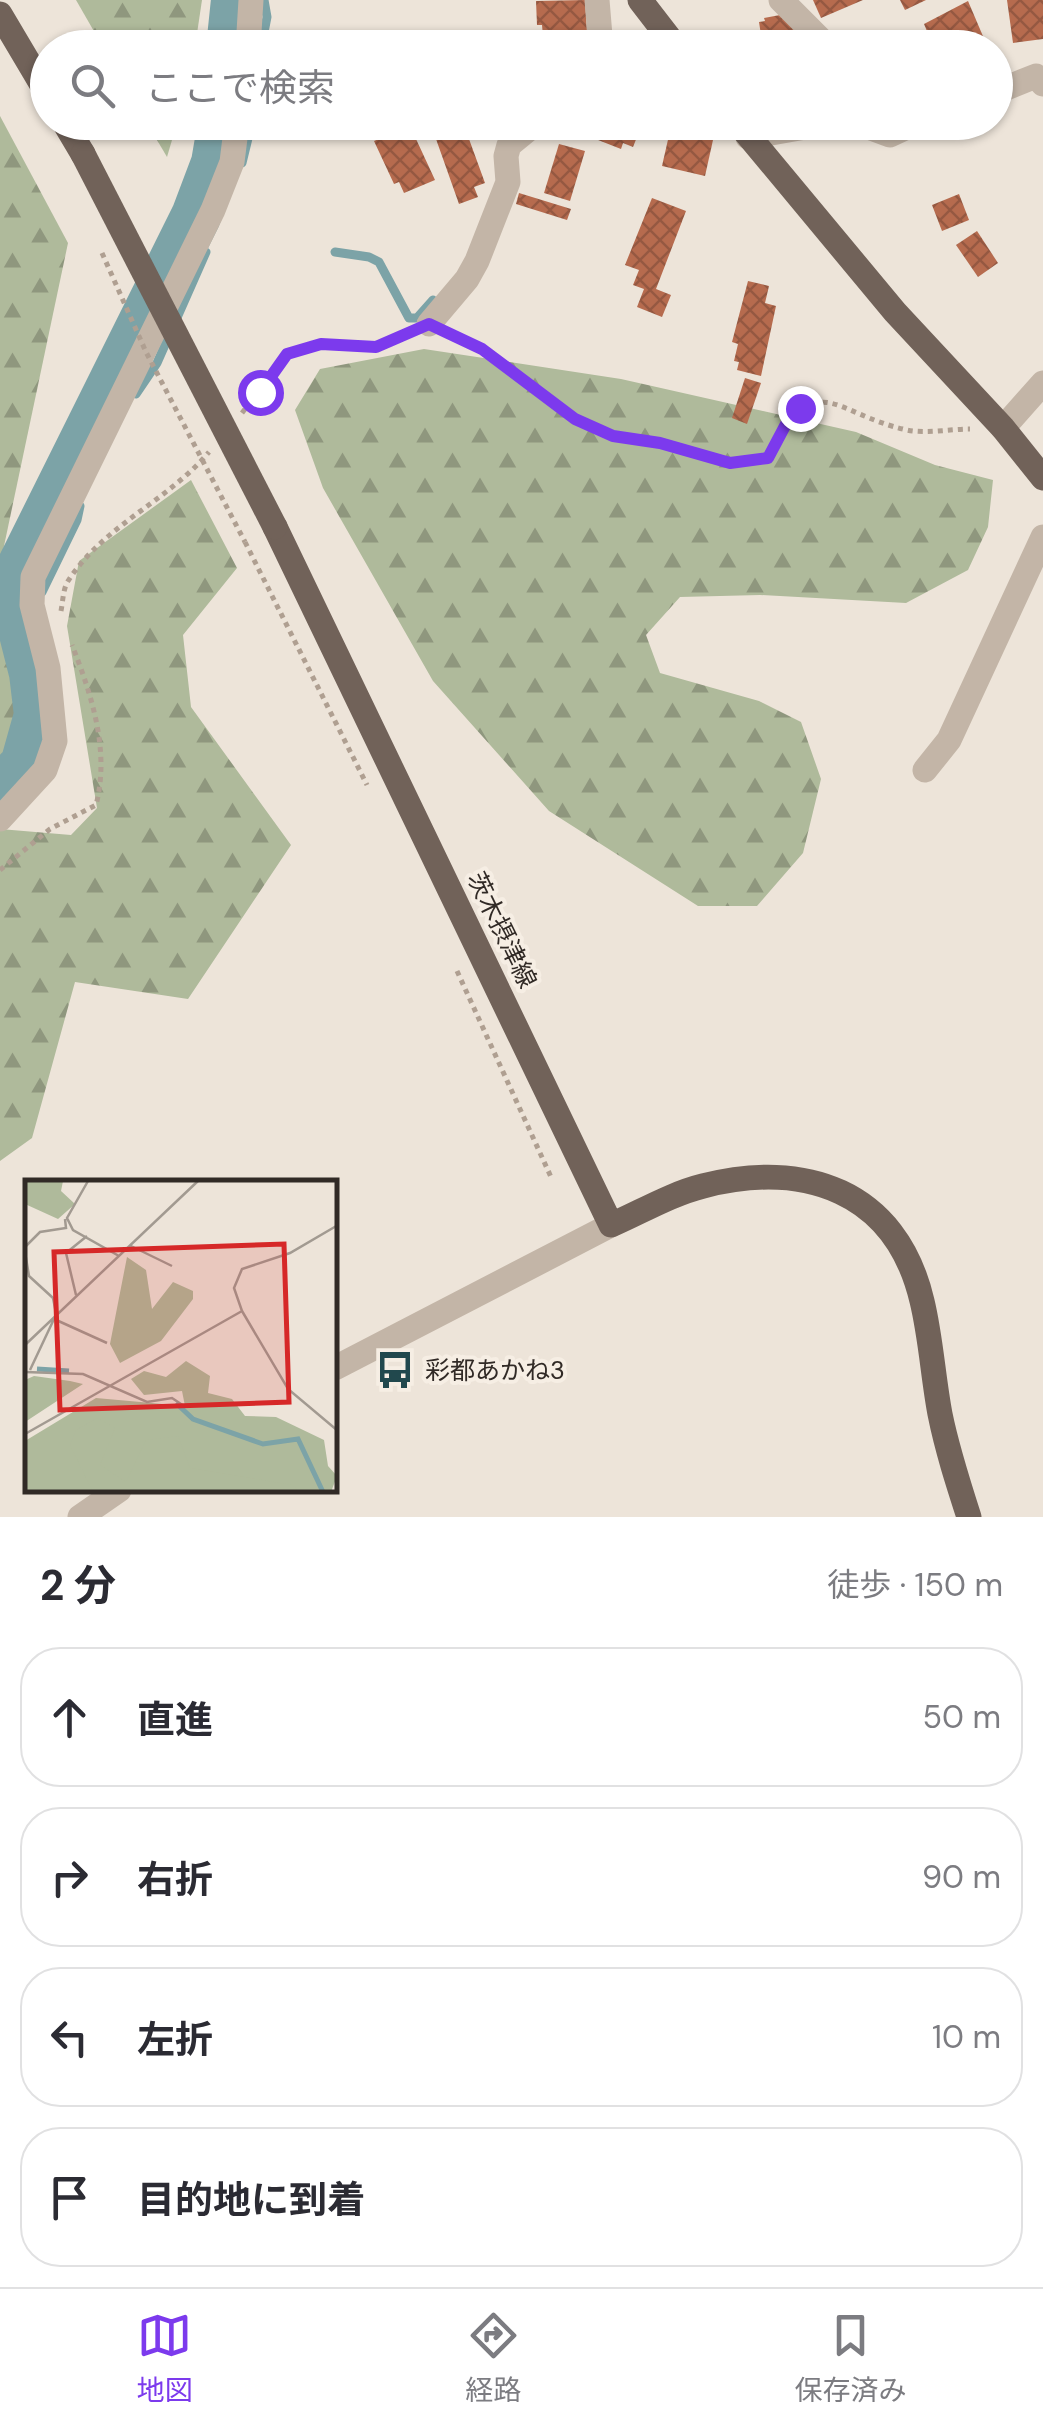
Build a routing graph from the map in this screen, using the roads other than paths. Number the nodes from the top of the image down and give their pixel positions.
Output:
1 (251, 0) edge
2 (598, 0) edge
3 (640, 0) edge
4 (781, 0) edge
5 (0, 14) edge
6 (249, 30) edge
7 (599, 30) edge
8 (663, 30) edge
9 (811, 30) edge
10 (30, 64) edge
11 (1043, 84) edge
12 (1013, 85) edge
13 (74, 140) edge
14 (235, 140) edge
15 (515, 140) edge
16 (750, 140) edge
17 (429, 324) road end
18 (1043, 383) edge
19 (1003, 428) junction
20 (1043, 478) edge
21 (1043, 537) edge
22 (925, 770) dead end
23 (0, 819) edge
24 (611, 1226) junction
25 (338, 1366) edge
26 (115, 1492) edge
27 (80, 1517) edge
28 (970, 1517) edge

1 - 6 street
2 - 7 street
3 - 8 main road
4 - 9 street
5 - 10 main road
11 - 12 street
13 - 24 main road, 茨木摂津線, bridge
14 - 23 street
15 - 17 street
16 - 19 main road
18 - 19 street
19 - 20 main road
21 - 22 street
24 - 25 street
24 - 28 main road
26 - 27 street

